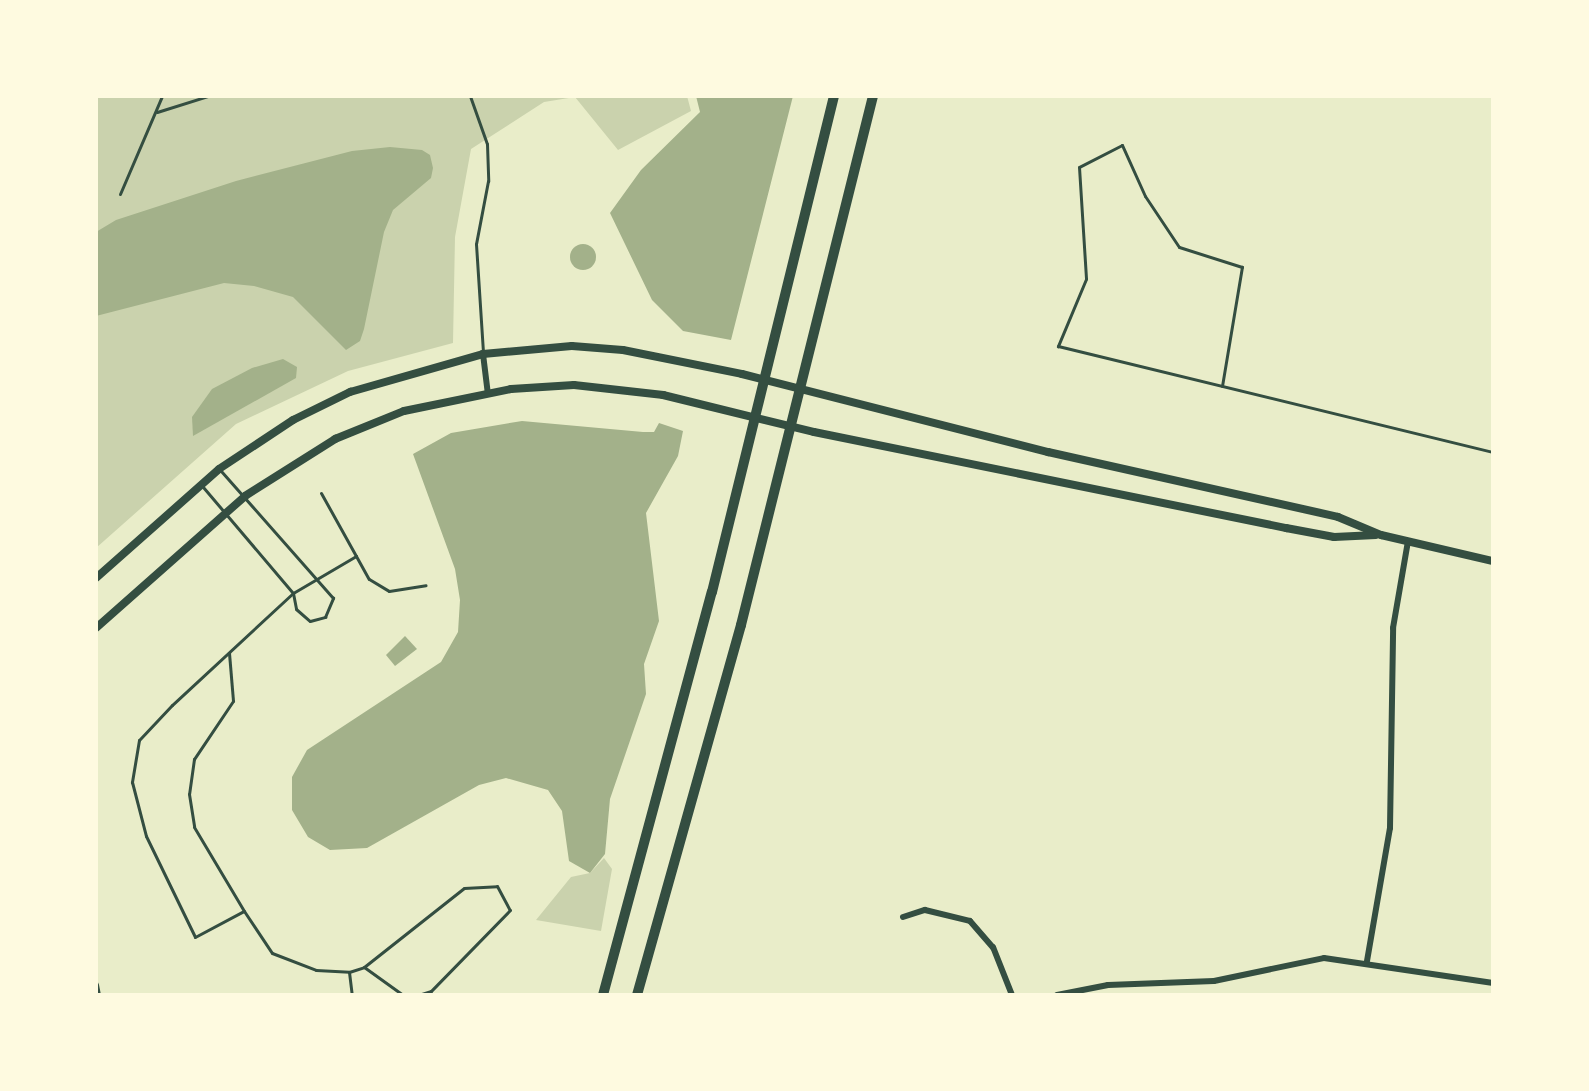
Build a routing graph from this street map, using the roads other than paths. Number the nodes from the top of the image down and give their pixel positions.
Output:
1 (162, 96) edge
2 (208, 96) edge
3 (470, 96) edge
4 (834, 96) edge
5 (873, 96) edge
6 (157, 112) junction
7 (120, 194) dead end
8 (483, 354) junction
9 (764, 380) junction
10 (1222, 386) junction
11 (801, 390) junction
12 (488, 392) junction
13 (755, 417) junction
14 (792, 427) junction
15 (1493, 452) edge
16 (219, 469) junction
17 (200, 484) junction
18 (321, 493) dead end
19 (245, 496) junction
20 (225, 512) junction
21 (1381, 535) junction
22 (1408, 541) junction
23 (356, 556) junction
24 (1493, 561) edge
25 (318, 577) junction
26 (96, 578) edge
27 (426, 585) dead end
28 (293, 593) junction
29 (1383, 627) dead end
30 (96, 628) edge
31 (1393, 628) junction
32 (229, 652) junction
33 (244, 911) junction
34 (903, 917) dead end
35 (1367, 961) junction
36 (364, 967) junction
37 (349, 972) junction
38 (1493, 983) edge
39 (96, 985) edge
40 (98, 995) edge
41 (352, 995) edge
42 (403, 995) edge
43 (418, 995) edge
44 (603, 995) edge
45 (637, 995) edge
46 (1012, 995) edge
47 (1057, 995) edge

1 - 6 lane
2 - 6 lane
3 - 8 lane
4 - 9 main road
5 - 11 main road
6 - 7 lane
8 - 9 street
8 - 12 street
8 - 16 street
9 - 11 street
9 - 13 main road
10 - 10 lane
10 - 15 lane
11 - 14 main road
11 - 21 street
12 - 13 street
12 - 19 street
13 - 14 street
13 - 44 main road
14 - 21 street
14 - 45 main road
16 - 17 street
16 - 19 lane
17 - 20 lane
17 - 26 street
18 - 23 lane
19 - 20 street
19 - 25 lane
20 - 28 lane
20 - 30 street
21 - 22 street
22 - 24 street
22 - 31 street
23 - 25 lane
23 - 27 lane
25 - 28 lane
25 - 28 lane
28 - 32 lane
29 - 31 street
31 - 35 street
32 - 33 lane
32 - 33 lane
33 - 37 lane
34 - 46 street
35 - 38 street
35 - 47 street
36 - 37 lane
36 - 42 lane
36 - 43 lane
37 - 41 lane
39 - 40 street

